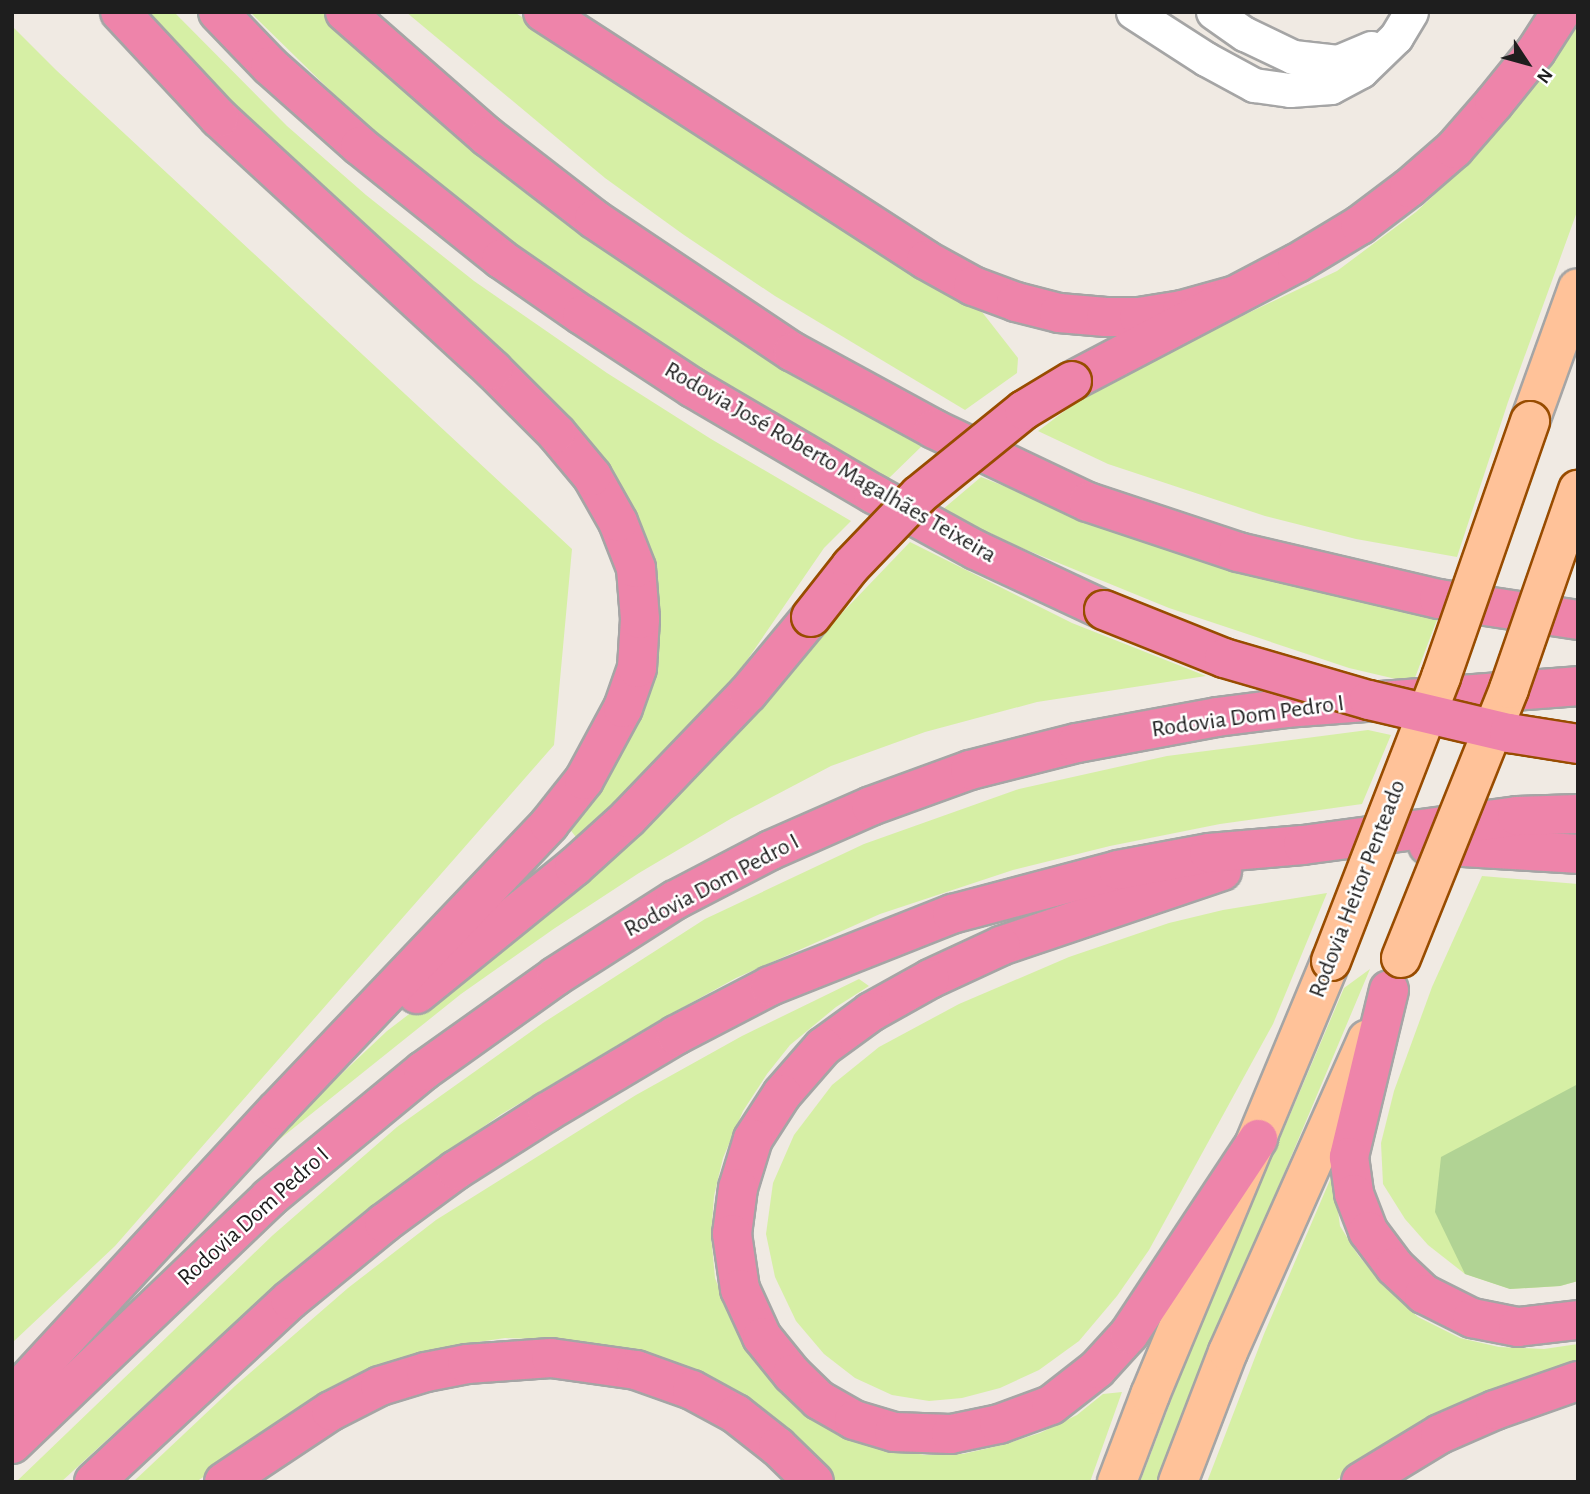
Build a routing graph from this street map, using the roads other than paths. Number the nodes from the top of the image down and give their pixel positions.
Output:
1 (120, 12) edge
2 (218, 12) edge
3 (345, 12) edge
4 (542, 12) edge
5 (1133, 12) edge
6 (1213, 12) edge
7 (1561, 12) edge
8 (1404, 25) edge
9 (1578, 288) edge
10 (1233, 296) junction
11 (1578, 489) edge
12 (1578, 620) edge
13 (1578, 686) edge
14 (1578, 744) edge
15 (1578, 814) edge
16 (1342, 840) junction
17 (1303, 845) junction
18 (1578, 854) edge
19 (1395, 974) junction
20 (277, 1110) junction
21 (1258, 1139) junction
22 (1578, 1320) edge
23 (1578, 1381) edge
24 (12, 1398) edge
25 (12, 1444) edge
26 (94, 1482) edge
27 (224, 1482) edge
28 (814, 1482) edge
29 (1117, 1482) edge
30 (1178, 1482) edge
31 (1361, 1482) edge

1 - 20 highway
2 - 14 highway, Rodovia José Roberto Magalhães Teixeira, bridge
3 - 12 highway
4 - 10 highway
5 - 8 street
6 - 8 street
7 - 10 highway
9 - 21 main road, Rodovia Heitor Penteado, bridge
10 - 20 highway, bridge
11 - 19 main road, bridge
13 - 25 highway, Rodovia Dom Pedro I
15 - 16 highway
16 - 17 highway
16 - 18 highway
17 - 21 highway
17 - 26 highway
19 - 22 highway
19 - 30 main road
20 - 24 highway
21 - 29 main road, Rodovia Heitor Penteado
23 - 31 highway
27 - 28 highway

